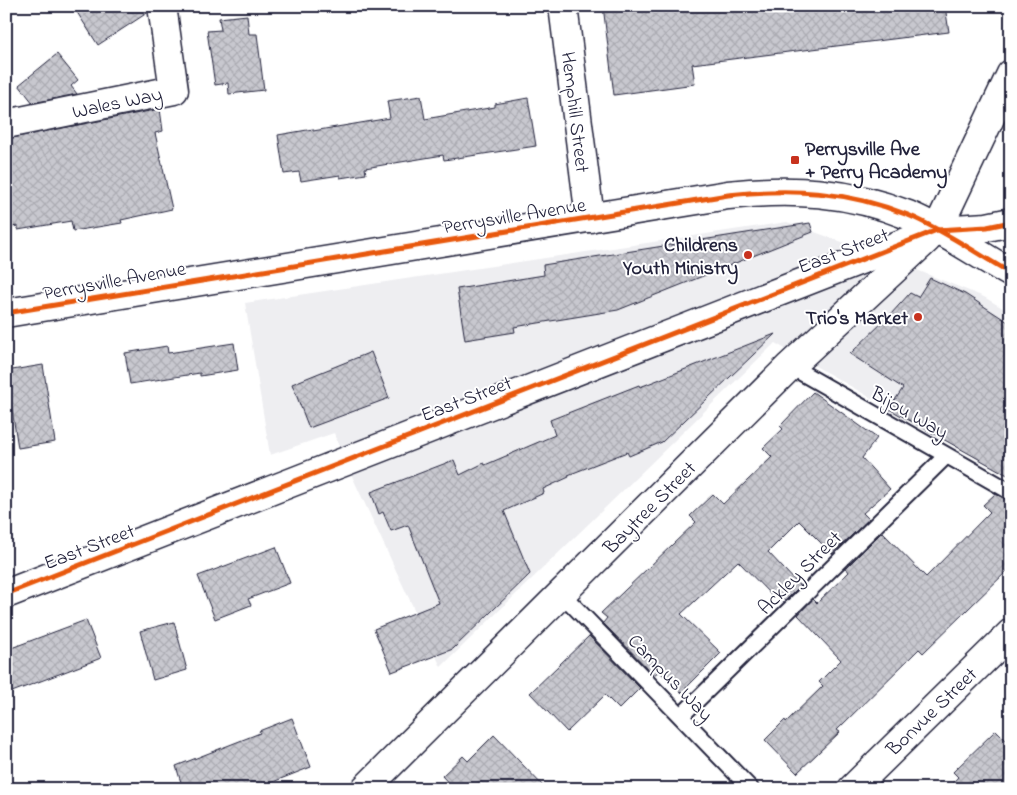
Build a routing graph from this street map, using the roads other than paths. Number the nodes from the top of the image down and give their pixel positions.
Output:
1 (162, 6) edge
2 (563, 6) edge
3 (1011, 74) edge
4 (6, 124) edge
5 (590, 218) junction
6 (1011, 222) edge
7 (937, 230) junction
8 (1011, 273) edge
9 (6, 313) edge
10 (790, 366) junction
11 (946, 456) junction
12 (1011, 492) edge
13 (6, 594) edge
14 (562, 594) junction
15 (1011, 633) edge
16 (681, 716) junction
17 (365, 789) edge
18 (751, 789) edge
19 (852, 789) edge

1 - 4 street, Wales Way
2 - 5 street, Hemphill Street
3 - 7 street
5 - 7 street, Perrysville Avenue
5 - 9 street, Perrysville Avenue
6 - 7 street
7 - 8 street, Perrysville Avenue
7 - 10 street, Baytree Street
7 - 13 street, East Street
10 - 11 lane, Bijou Way
10 - 14 street, Baytree Street
11 - 12 lane, Bijou Way
11 - 16 lane, Ackley Street
14 - 16 lane, Campus Way
14 - 17 street, Baytree Street
15 - 19 street, Bonvue Street
16 - 18 lane, Campus Way

